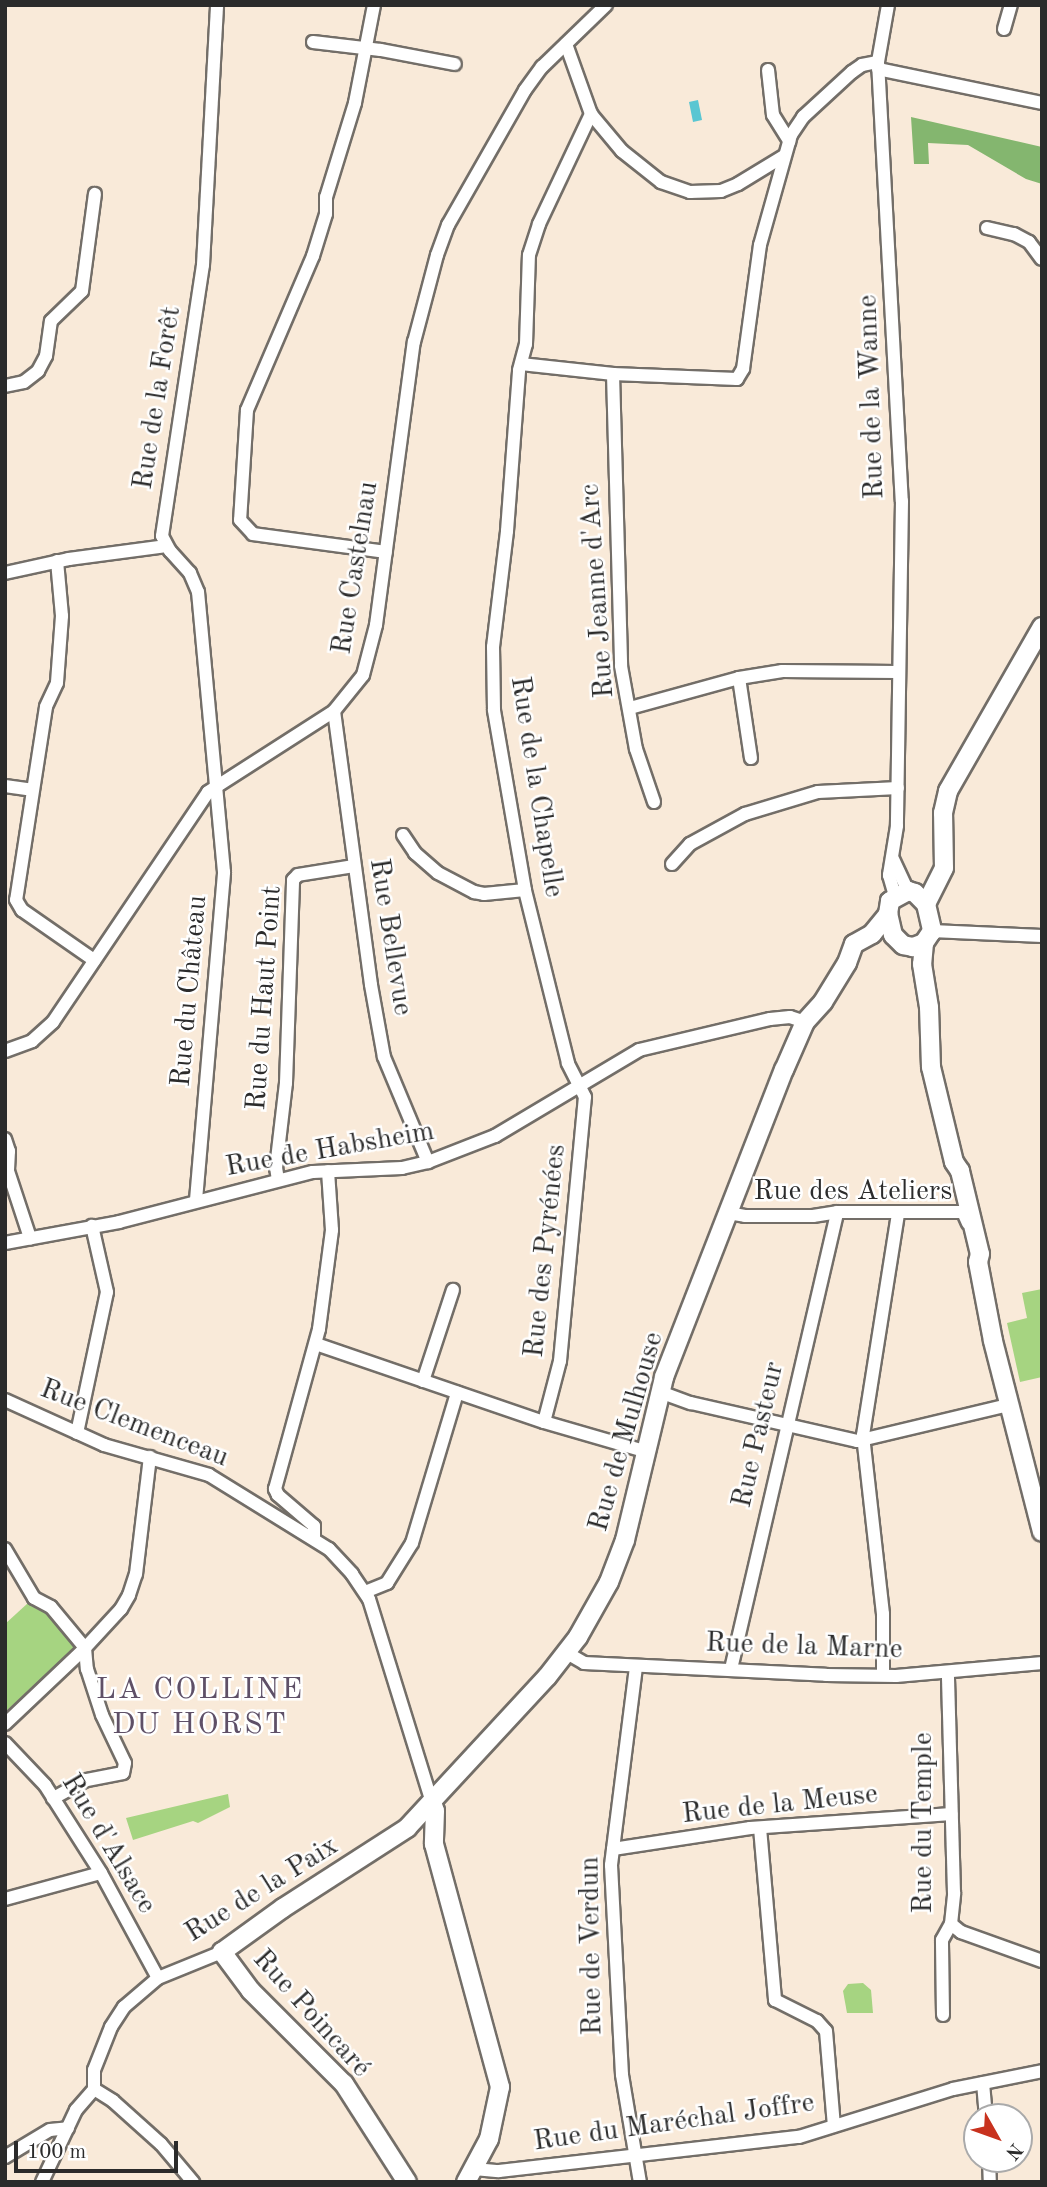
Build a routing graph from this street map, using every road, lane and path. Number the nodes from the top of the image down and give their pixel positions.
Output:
1 (217, 5) edge
2 (374, 5) edge
3 (606, 5) edge
4 (888, 5) edge
5 (1011, 5) edge
6 (1004, 29) dead end
7 (313, 42) dead end
8 (566, 44) junction
9 (367, 48) junction
10 (455, 64) dead end
11 (878, 65) junction
12 (768, 70) dead end
13 (1042, 103) edge
14 (592, 114) junction
15 (789, 141) junction
16 (784, 156) junction
17 (95, 194) dead end
18 (987, 228) dead end
19 (1042, 259) edge
20 (521, 363) junction
21 (613, 374) junction
22 (5, 386) edge
23 (166, 546) junction
24 (386, 552) junction
25 (57, 561) junction
26 (5, 573) edge
27 (1042, 627) edge
28 (897, 672) junction
29 (739, 678) junction
30 (630, 708) junction
31 (334, 711) junction
32 (751, 758) dead end
33 (5, 786) edge
34 (215, 787) junction
35 (898, 788) junction
36 (32, 790) junction
37 (654, 802) dead end
38 (402, 835) dead end
39 (672, 864) dead end
40 (354, 866) junction
41 (525, 890) junction
42 (911, 896) junction
43 (888, 914) junction
44 (1042, 936) edge
45 (928, 937) junction
46 (900, 942) junction
47 (94, 960) junction
48 (846, 963) junction
49 (923, 987) junction
50 (805, 1022) junction
51 (5, 1051) edge
52 (580, 1085) junction
53 (5, 1139) edge
54 (428, 1162) junction
55 (954, 1162) junction
56 (328, 1171) junction
57 (278, 1180) junction
58 (197, 1200) junction
59 (837, 1212) junction
60 (959, 1212) junction
61 (728, 1213) junction
62 (898, 1213) junction
63 (92, 1226) junction
64 (973, 1227) junction
65 (30, 1238) junction
66 (5, 1243) edge
67 (978, 1262) junction
68 (453, 1290) dead end
69 (316, 1343) junction
70 (424, 1381) junction
71 (660, 1392) junction
72 (457, 1393) junction
73 (5, 1400) edge
74 (1008, 1405) junction
75 (544, 1422) junction
76 (787, 1426) junction
77 (77, 1433) junction
78 (864, 1439) junction
79 (647, 1452) junction
80 (150, 1457) junction
81 (1042, 1532) edge
82 (314, 1538) junction
83 (5, 1549) edge
84 (365, 1591) junction
85 (85, 1648) junction
86 (567, 1653) junction
87 (69, 1662) junction
88 (1042, 1662) edge
89 (636, 1667) junction
90 (87, 1669) junction
91 (731, 1669) junction
92 (948, 1672) junction
93 (883, 1675) junction
94 (5, 1724) edge
95 (5, 1743) edge
96 (53, 1798) junction
97 (432, 1802) junction
98 (952, 1814) junction
99 (407, 1828) junction
100 (760, 1828) junction
101 (434, 1844) junction
102 (614, 1849) junction
103 (101, 1873) junction
104 (5, 1899) edge
105 (951, 1924) junction
106 (222, 1952) junction
107 (1042, 1961) edge
108 (158, 1978) junction
109 (943, 2015) dead end
110 (1042, 2070) edge
111 (983, 2083) junction
112 (94, 2090) junction
113 (985, 2103) edge
114 (834, 2126) junction
115 (68, 2128) junction
116 (636, 2154) junction
117 (5, 2157) edge
118 (470, 2176) edge
119 (42, 2182) edge
120 (192, 2182) edge
121 (407, 2182) edge
122 (640, 2182) edge

1 - 23 street, Rue de la Forêt
2 - 9 street
3 - 8 street, Rue Castelnau
4 - 11 street, Rue de la Wanne
5 - 6 street
7 - 9 street
8 - 14 street
8 - 24 street, Rue Castelnau
9 - 10 street
9 - 24 street
11 - 13 street
11 - 15 street
11 - 28 street, Rue de la Wanne
12 - 15 street
14 - 16 street
14 - 20 street, Rue de la Chapelle
15 - 16 street
16 - 21 street
17 - 22 street
18 - 19 street
20 - 21 street
20 - 41 street, Rue de la Chapelle
21 - 30 street, Rue Jeanne d'Arc
23 - 25 street
23 - 34 street
24 - 31 street, Rue Castelnau
25 - 26 street
25 - 36 street
27 - 42 street
28 - 29 street
28 - 35 street, Rue de la Wanne
29 - 30 street
29 - 32 street
30 - 37 street, Rue Jeanne d'Arc
31 - 34 street, Rue Castelnau
31 - 40 street, Rue Bellevue
33 - 36 street
34 - 47 street, Rue Castelnau
34 - 58 street, Rue du Château
35 - 39 street
35 - 42 street, Rue de la Wanne
36 - 47 street
38 - 41 street
40 - 54 street, Rue Bellevue
40 - 57 street, Rue du Haut Point
41 - 52 street, Rue de la Chapelle
42 - 43 street
42 - 45 street
43 - 46 street
43 - 48 street, Rue de Mulhouse
44 - 45 street
45 - 46 street, Rue de Mulhouse
45 - 49 street
46 - 48 street, Rue de Mulhouse
46 - 49 street
47 - 51 street, Rue Castelnau
48 - 50 street, Rue de Mulhouse
49 - 55 street
50 - 52 street, Rue de Habsheim
50 - 61 street, Rue de Mulhouse
52 - 54 street, Rue de Habsheim
52 - 75 street, Rue des Pyrénées
53 - 65 street
54 - 56 street, Rue de Habsheim
55 - 60 street
55 - 64 street
56 - 57 street, Rue de Habsheim
56 - 69 street
57 - 58 street, Rue de Habsheim
58 - 63 street, Rue de Habsheim
59 - 61 street, Rue des Ateliers
59 - 62 street, Rue des Ateliers
59 - 76 street, Rue Pasteur
60 - 62 street, Rue des Ateliers
60 - 64 street, Rue des Ateliers
60 - 67 street
61 - 71 street, Rue de Mulhouse
62 - 78 street
63 - 65 street, Rue de Habsheim
63 - 77 street
64 - 67 street
65 - 66 street, Rue de Habsheim
67 - 74 street
68 - 70 street
69 - 70 street
69 - 82 street
70 - 72 street
71 - 76 street
71 - 79 street, Rue de Mulhouse
72 - 75 street
72 - 84 street
73 - 77 street, Rue Clemenceau
74 - 78 street
74 - 81 street
75 - 79 street
76 - 78 street
76 - 91 street, Rue Pasteur
77 - 80 street, Rue Clemenceau
78 - 93 street
79 - 86 street, Rue de Mulhouse
80 - 82 street, Rue Clemenceau
80 - 85 street
82 - 84 street, Rue Clemenceau
83 - 85 street
84 - 97 street, Rue Clemenceau
85 - 87 street
85 - 90 street
86 - 89 street, Rue de la Marne
86 - 97 street, Rue de Mulhouse
87 - 90 street
87 - 94 street
88 - 92 street, Rue de la Marne
89 - 91 street, Rue de la Marne
89 - 102 street, Rue de Verdun
90 - 96 street
91 - 93 street, Rue de la Marne
92 - 93 street, Rue de la Marne
92 - 98 street, Rue du Temple
95 - 96 street, Rue d'Alsace
96 - 103 street, Rue d'Alsace
97 - 99 street, Rue de la Paix
97 - 101 street
98 - 100 street, Rue de la Meuse
98 - 105 street, Rue du Temple
99 - 101 street
99 - 106 street, Rue de la Paix
100 - 102 street, Rue de la Meuse
100 - 114 street
101 - 118 street
102 - 116 street, Rue de Verdun
103 - 104 street
103 - 108 street, Rue d'Alsace
105 - 107 street
105 - 109 street, Rue du Temple
106 - 108 street, Rue de la Paix
106 - 121 street, Rue Poincaré
108 - 112 street, Rue de la Paix
110 - 111 street, Rue du Maréchal Joffre
111 - 113 street
111 - 114 street, Rue du Maréchal Joffre
112 - 115 street, Rue de la Paix
112 - 120 street
114 - 116 street, Rue du Maréchal Joffre
115 - 117 street
115 - 119 street, Rue de la Paix
116 - 118 street, Rue du Maréchal Joffre
116 - 122 street, Rue de Verdun

